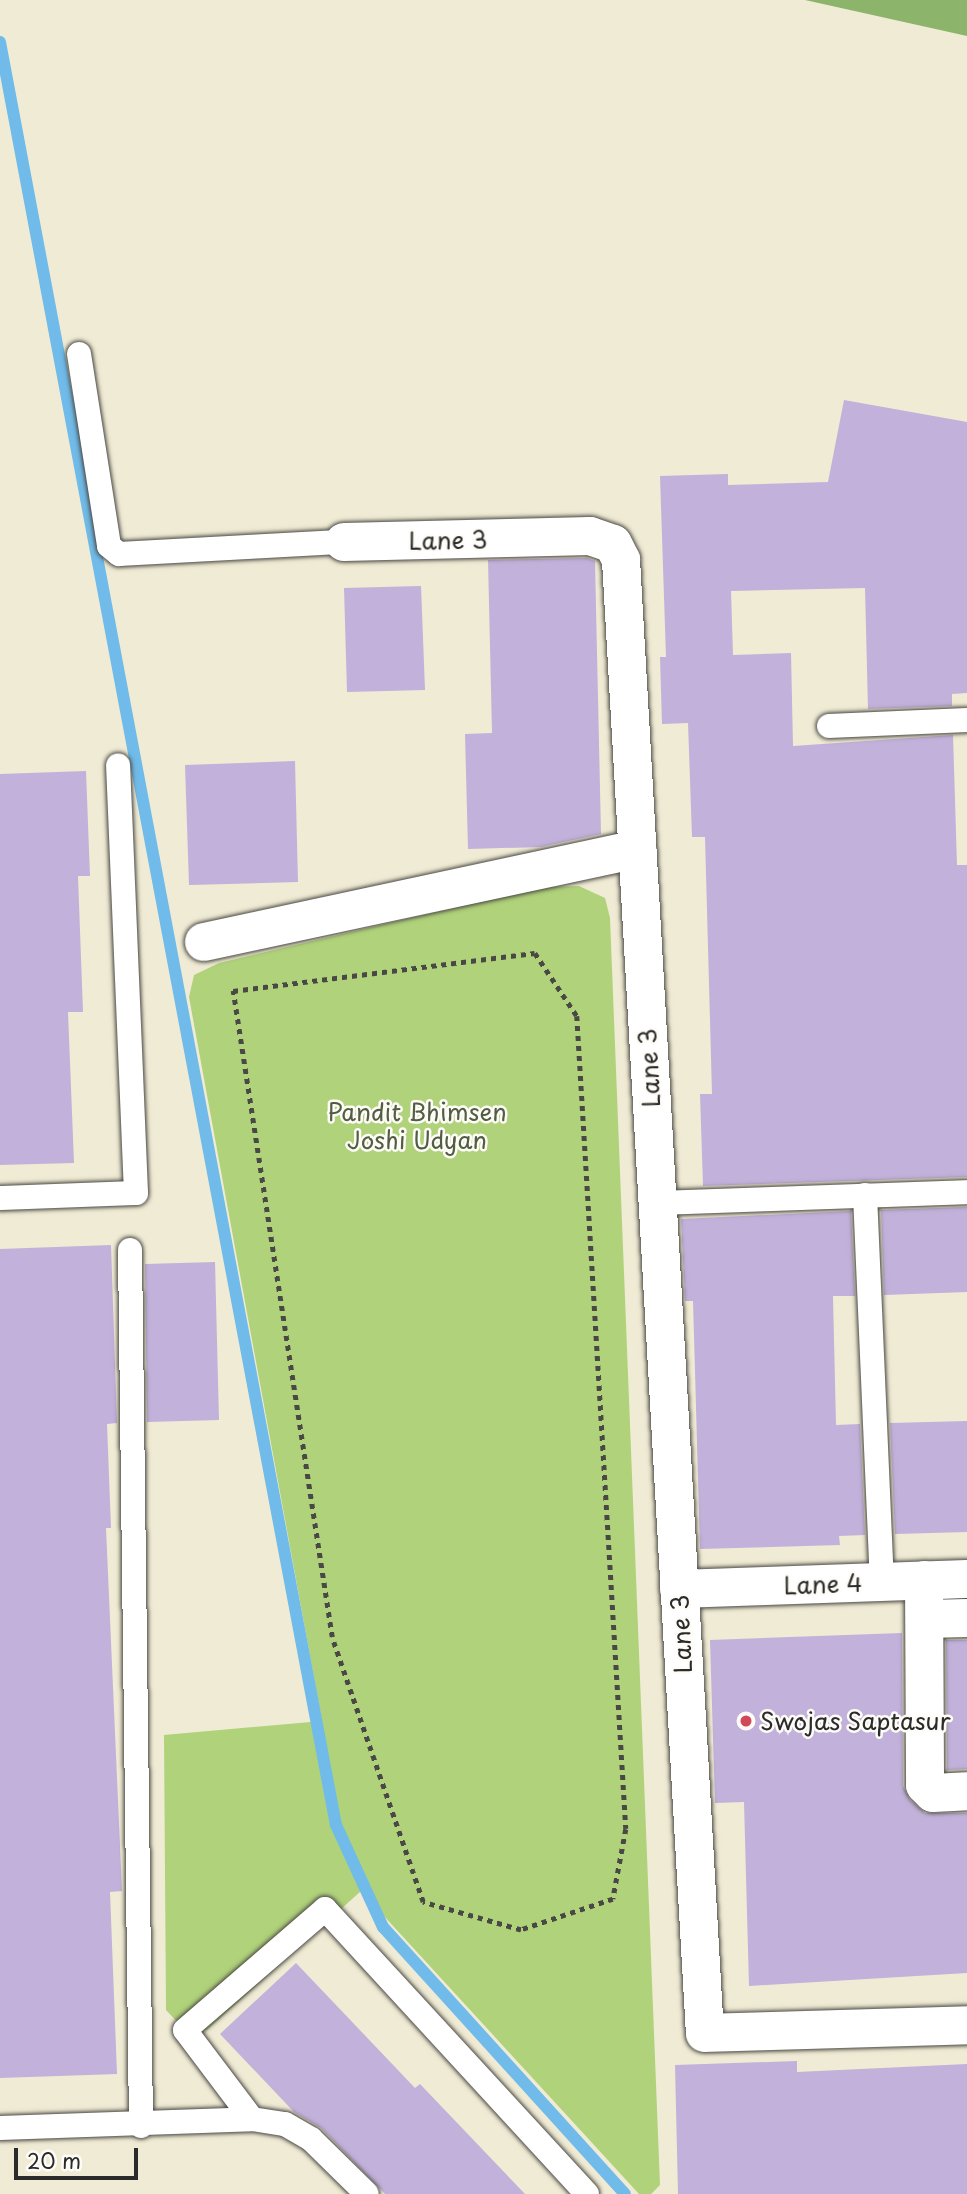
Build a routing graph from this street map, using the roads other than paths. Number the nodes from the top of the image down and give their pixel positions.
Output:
1 (79, 354) dead end
2 (344, 542) joint
3 (967, 720) edge
4 (829, 726) dead end
5 (118, 765) dead end
6 (638, 849) junction
7 (204, 942) dead end
8 (967, 1192) edge
9 (864, 1195) junction
10 (0, 1198) edge
11 (656, 1203) junction
12 (130, 1250) dead end
13 (967, 1579) edge
14 (924, 1580) junction
15 (882, 1582) junction
16 (679, 1589) junction
17 (967, 1618) edge
18 (925, 1619) junction
19 (967, 1791) edge
20 (967, 2025) edge
21 (252, 2119) junction
22 (141, 2126) junction
23 (0, 2129) edge
24 (367, 2194) edge
25 (587, 2194) edge

1 - 2 lane, Lane 3
2 - 6 street, Lane 3
3 - 4 lane
5 - 10 lane
6 - 7 street
6 - 11 street, Lane 3
8 - 9 lane
9 - 11 lane
9 - 15 lane
11 - 16 street, Lane 3
12 - 22 lane
13 - 14 street, Lane 4
14 - 15 street, Lane 4
14 - 18 street
15 - 16 street, Lane 4
16 - 20 street, Lane 3
17 - 18 street
18 - 19 street
21 - 22 lane
21 - 24 lane
21 - 25 lane
22 - 23 lane

